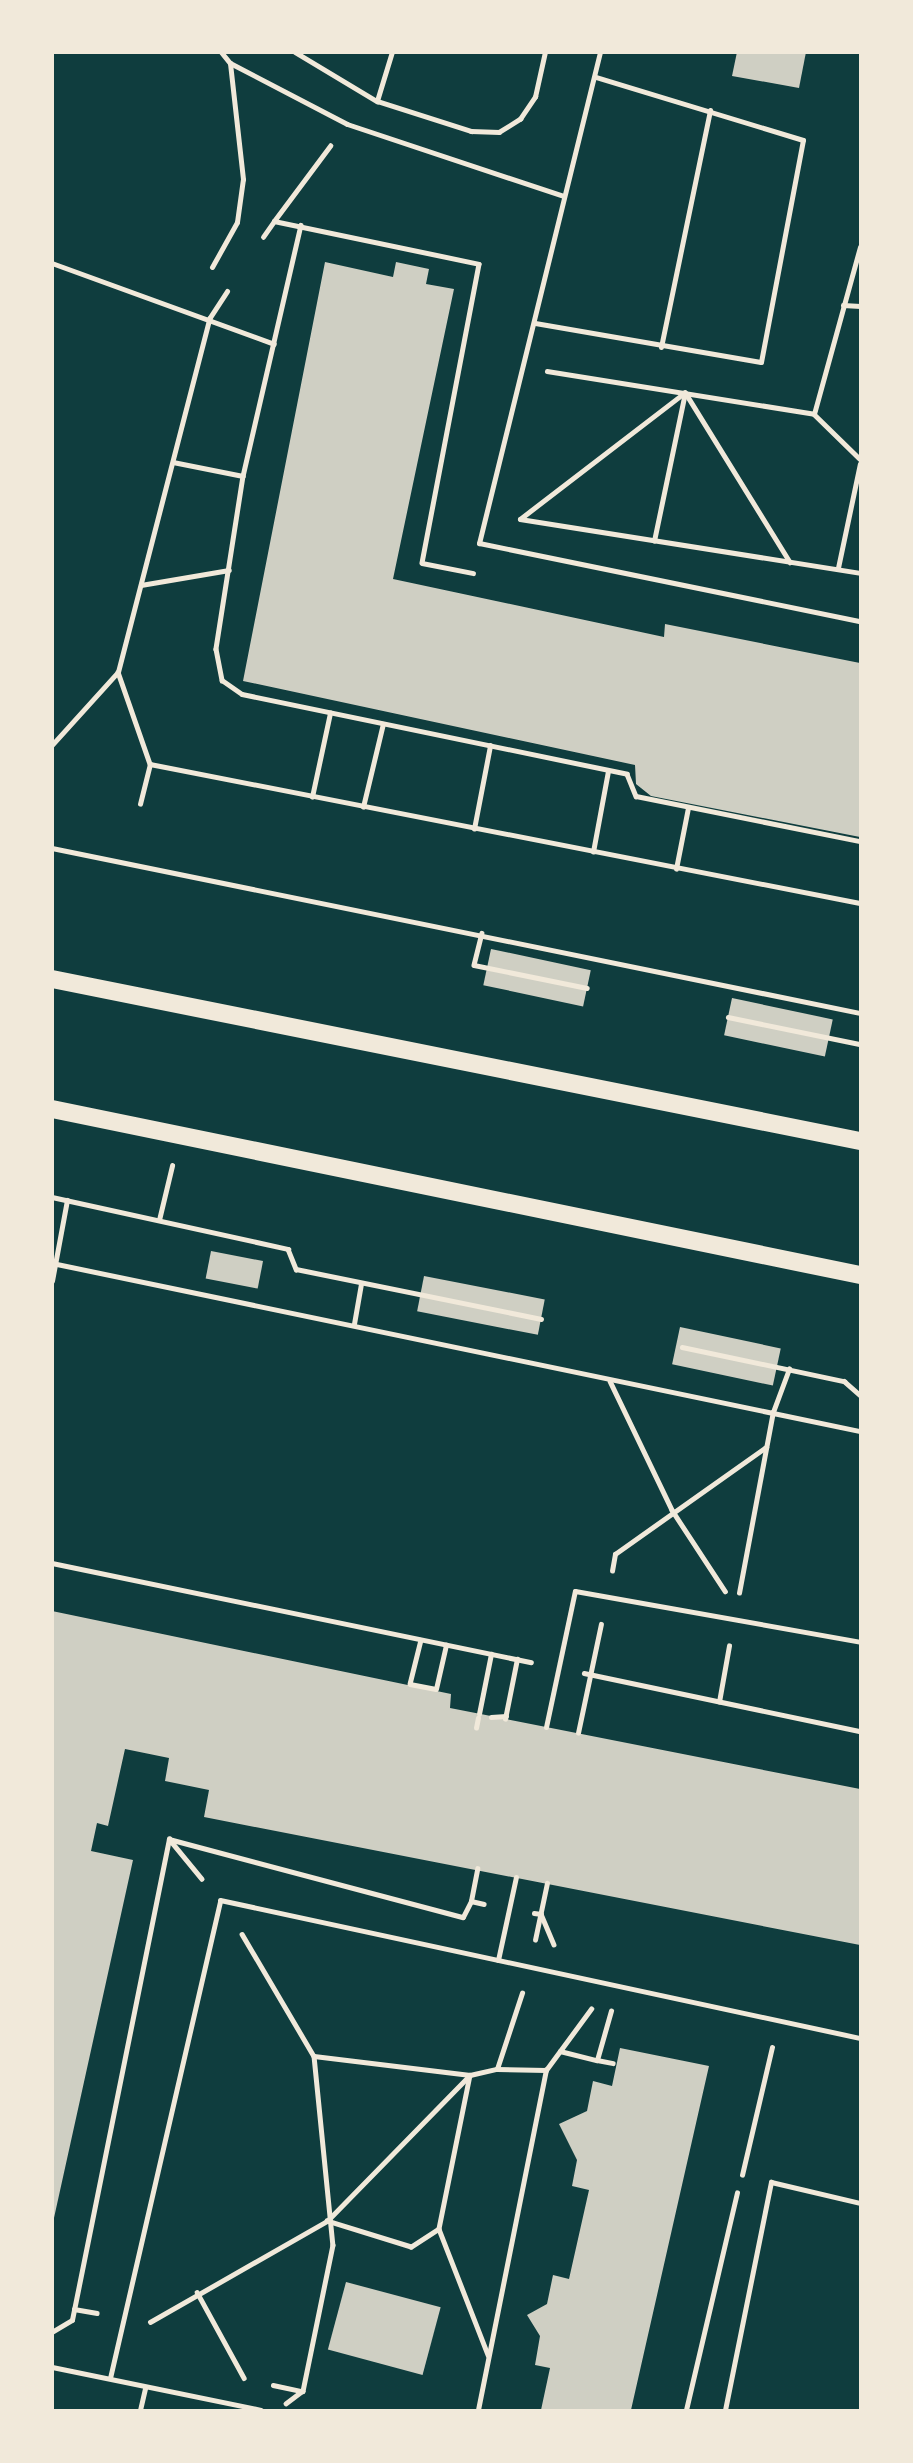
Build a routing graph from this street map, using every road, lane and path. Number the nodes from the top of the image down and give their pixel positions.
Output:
1 (221, 52) edge
2 (295, 52) edge
3 (392, 52) edge
4 (545, 52) edge
5 (600, 52) edge
6 (230, 63) junction
7 (594, 77) junction
8 (377, 101) junction
9 (710, 110) junction
10 (347, 124) junction
11 (563, 196) junction
12 (274, 221) junction
13 (301, 225) junction
14 (260, 243) dead end
15 (860, 247) edge
16 (52, 263) edge
17 (212, 267) dead end
18 (230, 286) dead end
19 (843, 305) junction
20 (860, 306) edge
21 (209, 319) junction
22 (535, 323) junction
23 (274, 344) junction
24 (661, 347) junction
25 (525, 368) junction
26 (685, 392) junction
27 (814, 414) junction
28 (173, 462) junction
29 (860, 462) edge
30 (243, 476) junction
31 (653, 541) junction
32 (422, 563) dead end
33 (790, 563) junction
34 (838, 568) junction
35 (229, 570) junction
36 (860, 573) edge
37 (141, 585) junction
38 (860, 621) edge
39 (118, 672) junction
40 (330, 713) junction
41 (383, 723) junction
42 (52, 745) edge
43 (490, 746) junction
44 (150, 764) junction
45 (608, 771) junction
46 (312, 797) junction
47 (140, 804) dead end
48 (363, 807) junction
49 (688, 807) junction
50 (474, 829) junction
51 (860, 841) edge
52 (52, 848) edge
53 (593, 852) junction
54 (676, 869) junction
55 (860, 903) edge
56 (482, 933) junction
57 (52, 979) edge
58 (587, 988) dead end
59 (860, 1013) edge
60 (728, 1017) dead end
61 (860, 1044) edge
62 (52, 1109) edge
63 (179, 1134) junction
64 (860, 1141) edge
65 (52, 1197) edge
66 (67, 1200) junction
67 (159, 1220) junction
68 (54, 1263) edge
69 (860, 1276) edge
70 (52, 1281) edge
71 (361, 1284) junction
72 (541, 1319) dead end
73 (354, 1324) junction
74 (682, 1347) dead end
75 (789, 1369) junction
76 (610, 1380) junction
77 (860, 1395) edge
78 (773, 1412) junction
79 (860, 1432) edge
80 (766, 1447) junction
81 (672, 1510) junction
82 (52, 1563) edge
83 (607, 1597) junction
84 (736, 1607) junction
85 (733, 1624) junction
86 (421, 1639) junction
87 (860, 1642) edge
88 (446, 1645) junction
89 (491, 1654) junction
90 (517, 1659) junction
91 (559, 1668) junction
92 (590, 1675) junction
93 (719, 1702) junction
94 (491, 1717) dead end
95 (546, 1727) dead end
96 (476, 1728) dead end
97 (860, 1731) edge
98 (578, 1733) dead end
99 (169, 1839) junction
100 (477, 1869) dead end
101 (516, 1877) dead end
102 (547, 1883) dead end
103 (220, 1900) junction
104 (471, 1901) junction
105 (509, 1908) junction
106 (541, 1914) junction
107 (558, 1952) dead end
108 (498, 1960) junction
109 (530, 1967) junction
110 (618, 1986) junction
111 (778, 2021) junction
112 (860, 2038) edge
113 (560, 2051) junction
114 (314, 2056) junction
115 (597, 2060) junction
116 (613, 2063) dead end
117 (497, 2069) junction
118 (546, 2070) junction
119 (470, 2075) junction
120 (860, 2203) edge
121 (327, 2221) junction
122 (439, 2229) junction
123 (197, 2292) junction
124 (74, 2309) junction
125 (123, 2318) junction
126 (52, 2332) edge
127 (489, 2357) junction
128 (52, 2367) edge
129 (110, 2378) junction
130 (244, 2379) dead end
131 (145, 2388) junction
132 (140, 2410) edge
133 (261, 2410) edge
134 (278, 2410) edge
135 (478, 2410) edge
136 (686, 2410) edge
137 (725, 2410) edge

1 - 6 lane
2 - 8 path
3 - 8 path
4 - 8 path
5 - 7 lane
6 - 10 lane
6 - 17 lane
7 - 9 lane
7 - 11 lane
9 - 24 lane
9 - 24 lane
10 - 11 lane
10 - 12 path
11 - 22 lane
12 - 13 path
12 - 14 path
13 - 23 path
13 - 32 path
15 - 19 path
16 - 21 path
18 - 21 path
19 - 20 path
19 - 27 path
21 - 23 path
21 - 28 path
22 - 24 lane
22 - 25 lane
23 - 30 path
25 - 26 path
25 - 38 lane
26 - 27 path
26 - 31 path
26 - 31 path
26 - 33 path
27 - 29 path
28 - 30 path
28 - 37 path
29 - 34 path
30 - 35 path
31 - 33 path
33 - 34 path
34 - 36 path
35 - 37 path
35 - 40 path
37 - 39 path
39 - 42 path
39 - 44 path
40 - 41 path
40 - 46 path
41 - 43 path
41 - 48 path
43 - 45 path
43 - 50 path
44 - 46 path
44 - 47 path
45 - 49 path
45 - 53 path
46 - 48 path
48 - 50 path
49 - 51 path
49 - 54 path
50 - 53 path
52 - 56 path
53 - 54 path
54 - 55 path
56 - 58 path
56 - 59 path
57 - 64 main road
60 - 61 path
62 - 63 main road
63 - 67 path
63 - 69 main road
65 - 66 path
66 - 67 path
66 - 68 path
67 - 71 path
68 - 70 path
68 - 73 path
71 - 72 path
71 - 73 path
73 - 76 path
74 - 75 path
75 - 77 path
75 - 78 path
76 - 78 path
76 - 81 path
78 - 79 path
78 - 80 path
80 - 81 path
80 - 84 path
81 - 83 path
81 - 84 path
82 - 86 path
83 - 85 lane
83 - 91 lane
83 - 92 path
84 - 85 path
85 - 87 lane
85 - 93 path
86 - 88 path
86 - 88 path
88 - 89 path
89 - 90 path
89 - 96 path
90 - 91 path
90 - 94 path
91 - 92 path
91 - 95 lane
92 - 93 path
92 - 98 path
93 - 97 path
99 - 103 path
99 - 104 path
99 - 124 path
100 - 104 path
101 - 105 lane
102 - 106 path
103 - 108 lane
103 - 114 path
103 - 125 lane
104 - 105 path
105 - 106 path
105 - 108 lane
106 - 107 path
106 - 109 path
108 - 109 lane
109 - 110 lane
109 - 117 path
110 - 111 lane
110 - 113 path
110 - 115 path
111 - 112 lane
111 - 136 path
113 - 115 path
113 - 118 path
114 - 119 path
114 - 121 path
115 - 116 path
117 - 118 path
117 - 119 path
118 - 127 path
119 - 121 path
119 - 122 path
120 - 137 lane
121 - 122 path
121 - 123 path
121 - 134 path
122 - 127 path
123 - 125 path
123 - 130 path
124 - 125 path
124 - 126 path
125 - 129 lane
127 - 135 path
128 - 129 lane
129 - 131 lane
131 - 132 lane
131 - 133 lane

